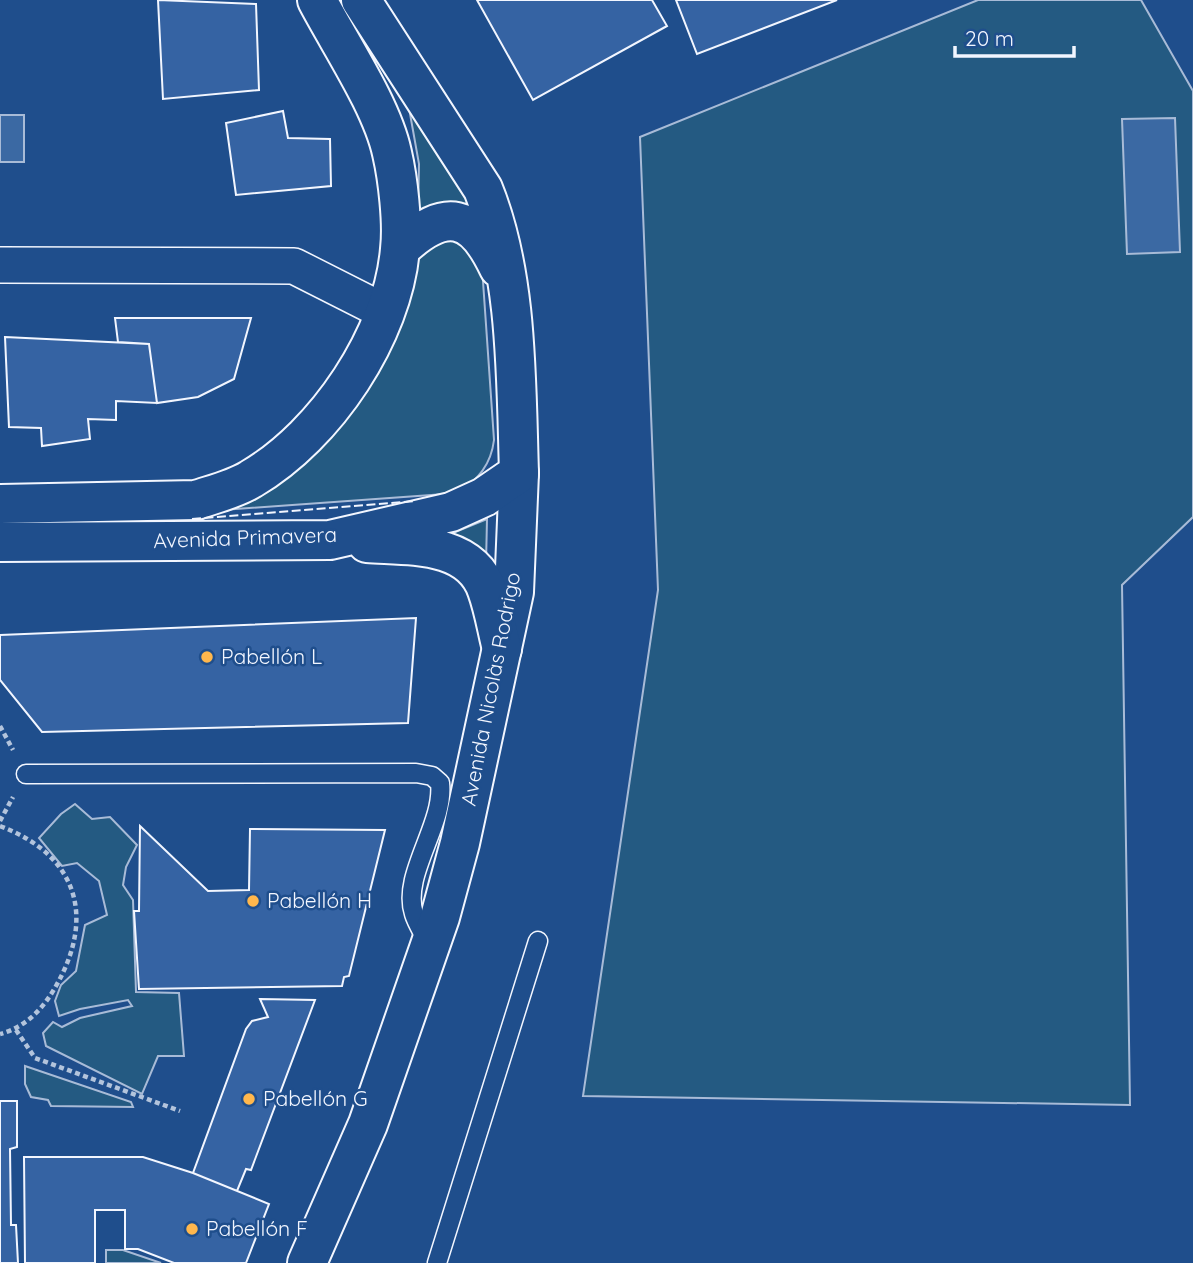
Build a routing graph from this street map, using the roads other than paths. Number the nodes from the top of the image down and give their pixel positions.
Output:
1 (317, 0) edge
2 (361, 0) edge
3 (401, 248) junction
4 (0, 265) edge
5 (506, 282) junction
6 (385, 312) junction
7 (519, 473) junction
8 (0, 505) edge
9 (330, 540) junction
10 (4, 548) edge
11 (502, 649) junction
12 (26, 774) dead end
13 (538, 942) dead end
14 (430, 946) junction
15 (307, 1263) edge
16 (437, 1263) edge

1 - 3 main road, Avenida Primavera
2 - 5 main road, Avenida Nicolàs Rodrigo
3 - 5 main road
3 - 6 main road, Avenida Primavera
4 - 6 street
5 - 7 main road, Avenida Nicolàs Rodrigo
6 - 8 main road, Avenida Primavera
7 - 9 main road, Avenida Primavera
7 - 11 main road, Avenida Nicolàs Rodrigo
9 - 10 main road, Avenida Primavera
9 - 11 main road
11 - 14 main road, Avenida Nicolàs Rodrigo
12 - 14 lane
13 - 16 lane
14 - 15 main road, Avenida Nicolàs Rodrigo

